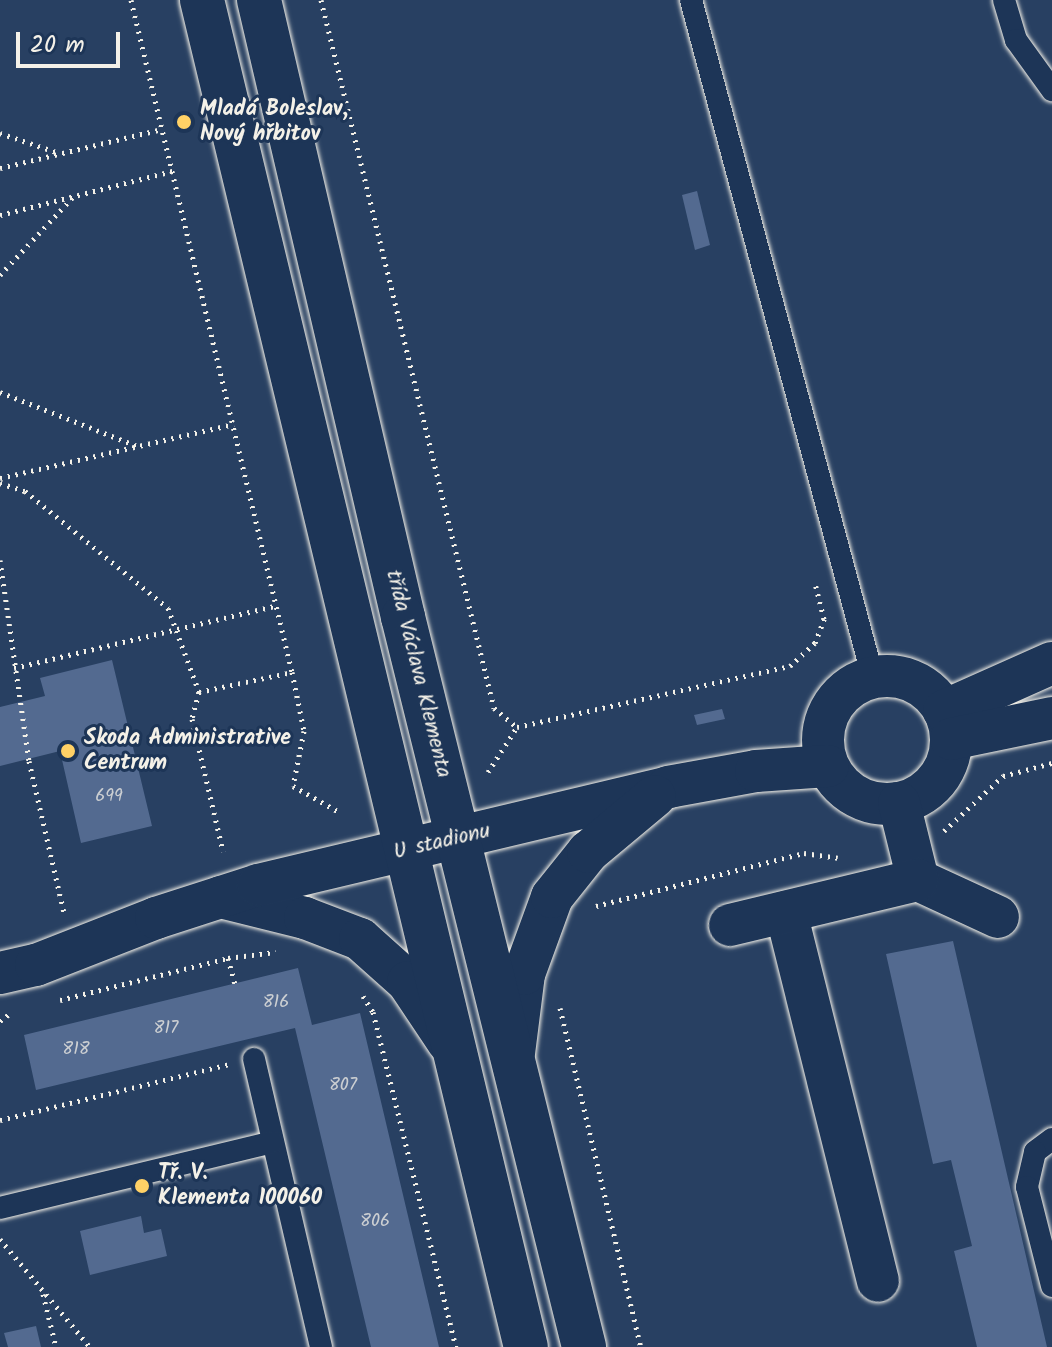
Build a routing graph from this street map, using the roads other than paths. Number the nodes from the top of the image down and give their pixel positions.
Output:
1 (202, 0) edge
2 (259, 0) edge
3 (691, 0) edge
4 (1004, 0) edge
5 (1052, 90) edge
6 (1052, 663) edge
7 (873, 678) junction
8 (1052, 718) edge
9 (948, 725) junction
10 (828, 766) junction
11 (668, 787) junction
12 (899, 803) junction
13 (459, 838) junction
14 (406, 850) junction
15 (916, 870) junction
16 (216, 896) junction
17 (786, 912) junction
18 (998, 917) dead end
19 (730, 925) dead end
20 (0, 973) edge
21 (514, 1053) junction
22 (457, 1058) junction
23 (254, 1059) road end
24 (1052, 1139) edge
25 (272, 1142) junction
26 (0, 1208) edge
27 (878, 1281) dead end
28 (1052, 1286) edge
29 (321, 1347) edge
30 (526, 1347) edge
31 (584, 1347) edge

1 - 14 street
2 - 13 street, třída Václava Klementa
3 - 7 lane
4 - 5 lane
6 - 9 street
7 - 9 street
7 - 10 street
8 - 9 street
9 - 12 street
10 - 11 street, U stadionu
10 - 12 street
11 - 13 street, U stadionu
11 - 21 street, U stadionu
12 - 15 street
13 - 14 street, U stadionu
13 - 21 street, třída Václava Klementa
14 - 16 street, U stadionu
14 - 22 street
15 - 17 street
15 - 18 street
16 - 20 street, U stadionu
16 - 22 street
17 - 19 street
17 - 27 street
21 - 31 street, třída Václava Klementa
22 - 30 street
23 - 25 lane
24 - 28 lane
25 - 26 lane
25 - 29 lane

